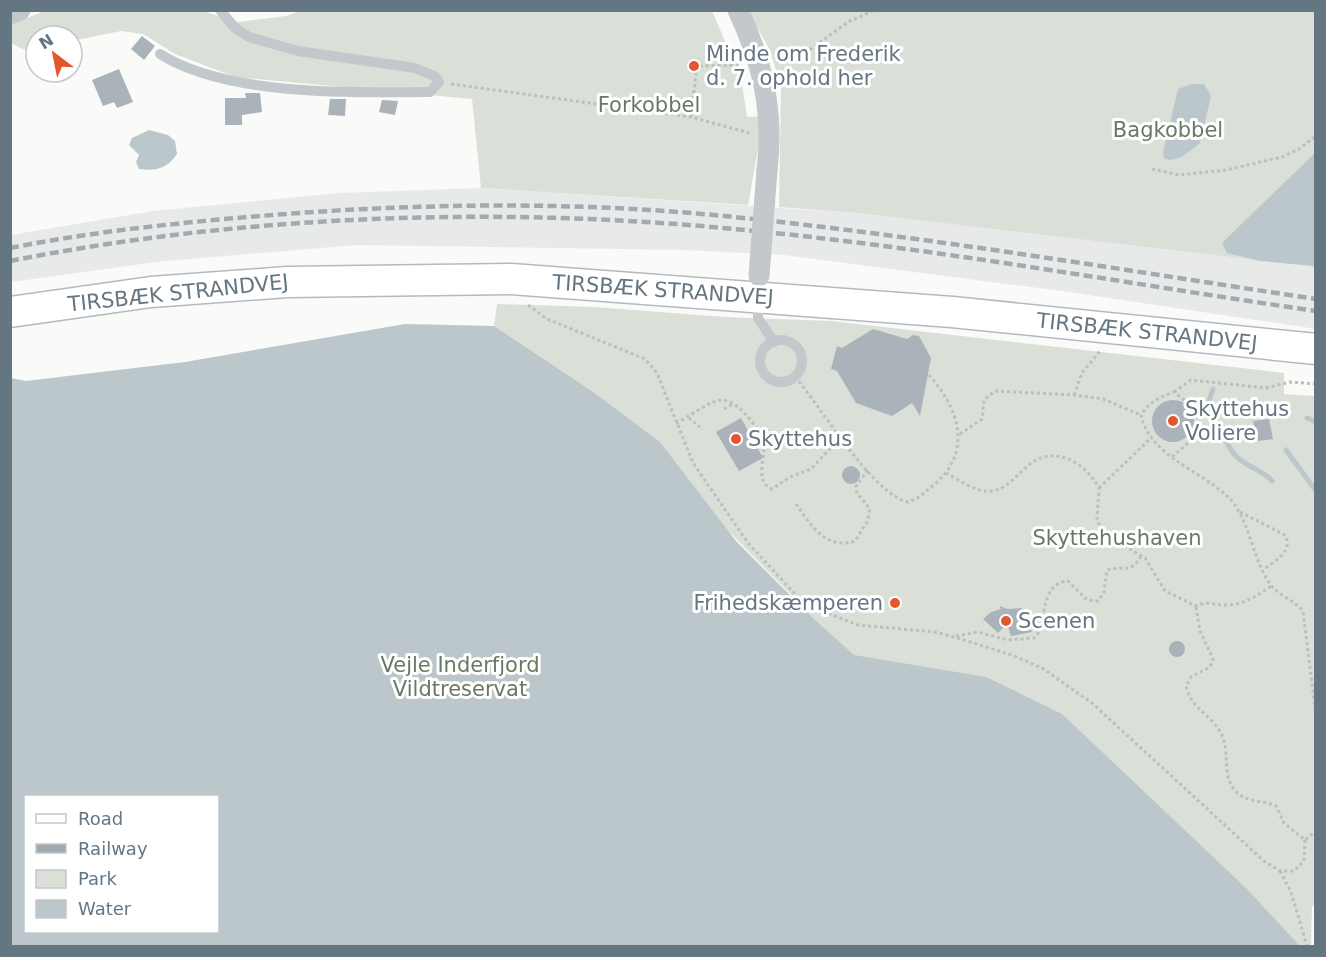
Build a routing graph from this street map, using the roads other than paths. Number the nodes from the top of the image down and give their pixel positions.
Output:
1 (20, 10) edge
2 (220, 10) edge
3 (738, 10) edge
4 (10, 14) edge
5 (160, 54) dead end
6 (758, 286) junction
7 (10, 312) edge
8 (774, 342) junction
9 (1316, 349) edge

1 - 4 street
2 - 5 lane
3 - 6 street, bridge
6 - 7 street, TIRSBÆK STRANDVEJ
6 - 8 lane
6 - 9 street, TIRSBÆK STRANDVEJ
8 - 8 lane

